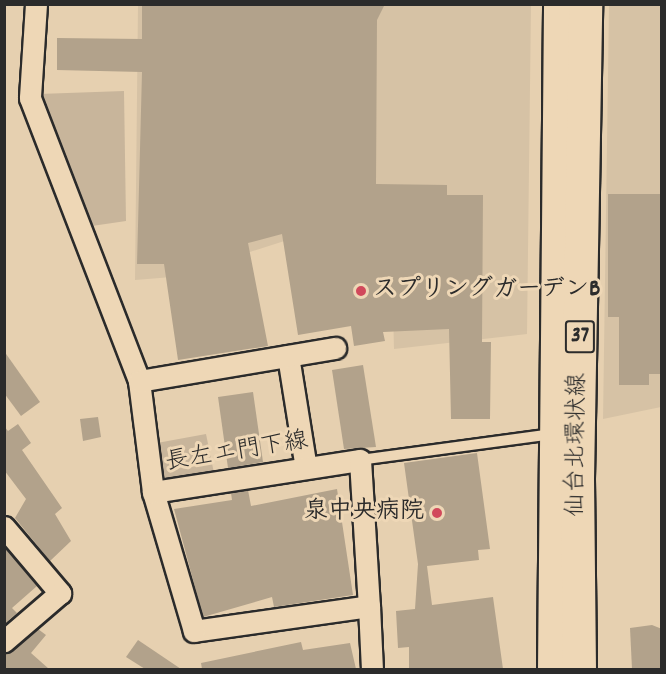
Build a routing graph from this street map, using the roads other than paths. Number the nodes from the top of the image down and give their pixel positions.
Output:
1 (36, 4) edge
2 (560, 4) edge
3 (585, 4) edge
4 (335, 348) dead end
5 (288, 356) junction
6 (139, 381) junction
7 (554, 434) junction
8 (360, 460) junction
9 (306, 468) junction
10 (153, 492) junction
11 (4, 527) edge
12 (369, 606) junction
13 (4, 641) edge
14 (372, 669) edge
15 (554, 669) edge
16 (579, 669) edge

1 - 6 street
2 - 7 main road, 仙台北環状線 / 37
3 - 16 main road, 仙台北環状線 / 37
4 - 5 street
5 - 6 street
5 - 9 street
6 - 10 street
7 - 8 lane
7 - 15 main road, 仙台北環状線 / 37
8 - 9 street, 長左エ門下線
8 - 12 street
9 - 10 street, 長左エ門下線
10 - 12 street, 長左エ門下線
11 - 13 street
12 - 14 street

